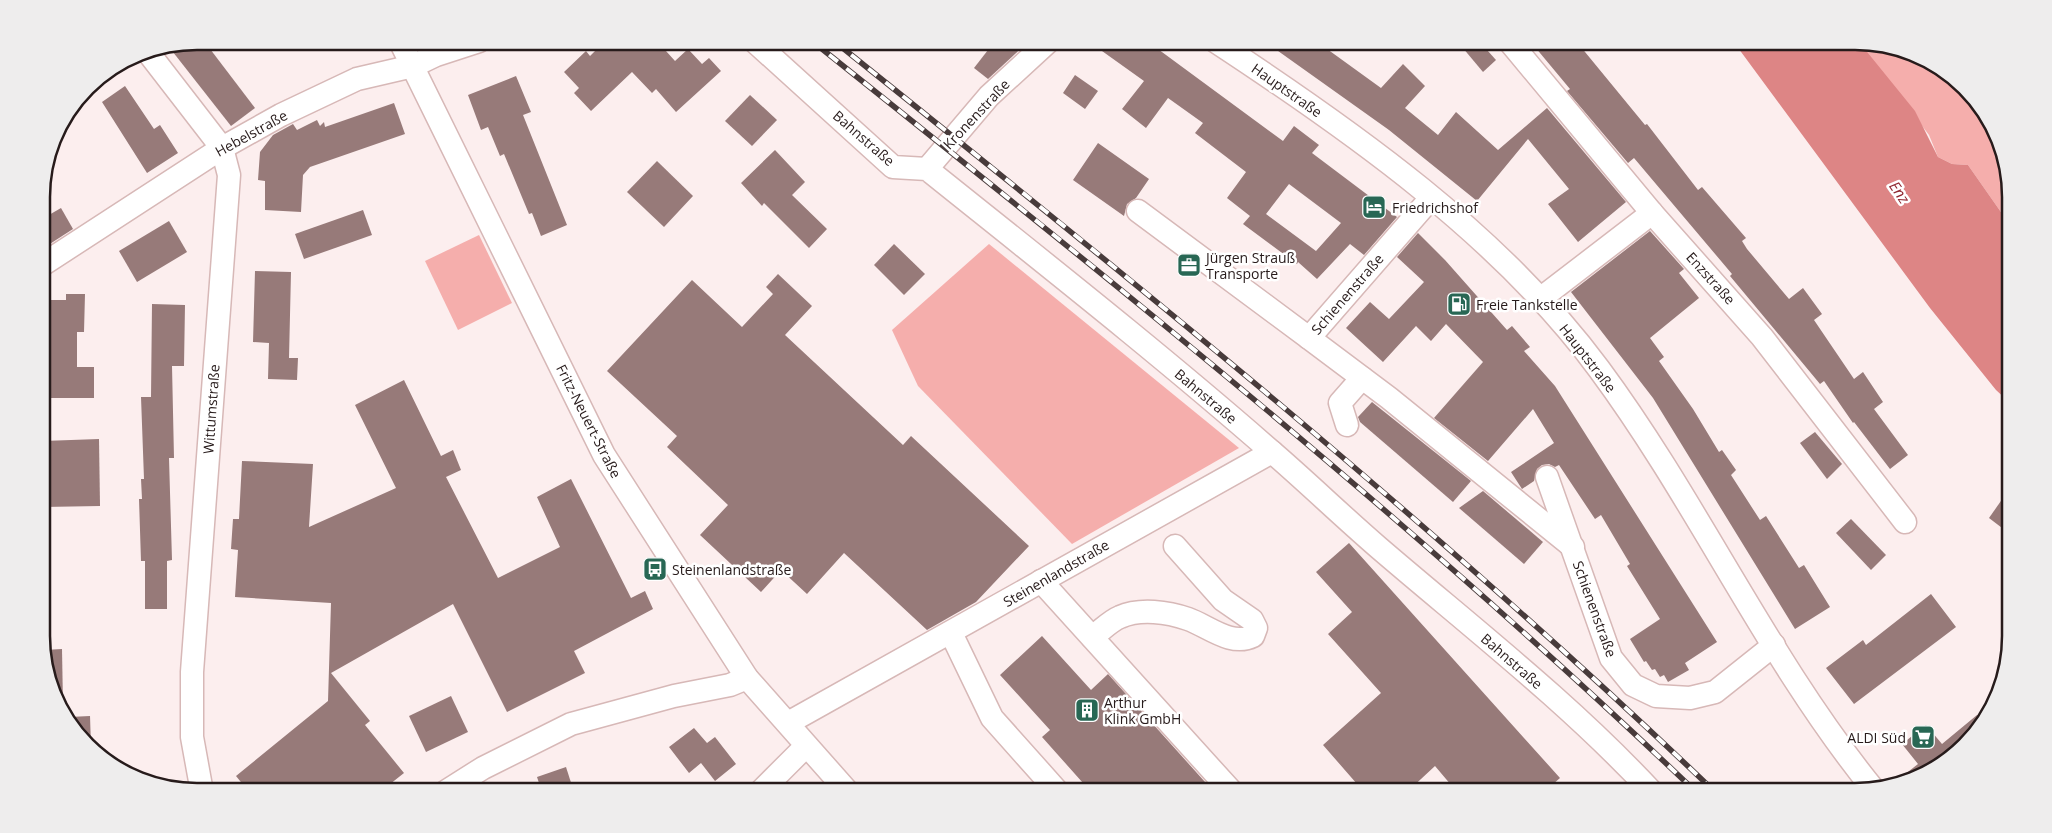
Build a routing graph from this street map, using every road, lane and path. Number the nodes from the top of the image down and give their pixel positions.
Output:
1 (405, 50) edge
2 (452, 50) edge
3 (764, 50) edge
4 (1039, 50) edge
5 (1228, 50) edge
6 (1516, 50) edge
7 (152, 57) edge
8 (413, 66) junction
9 (222, 148) junction
10 (927, 169) junction
11 (1431, 198) junction
12 (1138, 211) dead end
13 (1652, 213) junction
14 (50, 260) edge
15 (1540, 299) junction
16 (1309, 338) junction
17 (1362, 378) junction
18 (1347, 425) dead end
19 (1272, 452) junction
20 (1548, 477) dead end
21 (1905, 522) dead end
22 (1175, 546) dead end
23 (1573, 547) junction
24 (1041, 582) junction
25 (951, 633) junction
26 (1092, 638) junction
27 (1774, 645) junction
28 (747, 678) junction
29 (788, 723) junction
30 (806, 746) junction
31 (483, 768) junction
32 (200, 783) edge
33 (459, 783) edge
34 (480, 783) edge
35 (769, 783) edge
36 (840, 783) edge
37 (1050, 783) edge
38 (1224, 783) edge
39 (1643, 783) edge
40 (1869, 783) edge

1 - 8 street, Fritz-Neuert-Straße
2 - 8 street, Hebelstraße
3 - 10 street, Bahnstraße
4 - 10 street, Kronenstraße
5 - 11 street, Hauptstraße
6 - 13 street, Enzstraße
7 - 9 street, Wittumstraße
8 - 9 street, Hebelstraße
8 - 28 street, Fritz-Neuert-Straße
9 - 14 street, Hebelstraße
9 - 32 street, Wittumstraße
10 - 19 street, Bahnstraße
11 - 15 street, Hauptstraße
11 - 16 street, Schienenstraße
12 - 16 street
13 - 15 street
13 - 21 street, Enzstraße
15 - 27 street, Hauptstraße
16 - 17 street, Schienenstraße
17 - 18 street
17 - 23 street, Schienenstraße
19 - 24 street, Steinenlandstraße
19 - 39 street, Bahnstraße
20 - 23 street, Schienenstraße
22 - 26 street
23 - 27 street, Schienenstraße
24 - 25 street, Steinenlandstraße
24 - 26 street
25 - 29 street, Steinenlandstraße
25 - 37 street
26 - 38 street
27 - 40 street, Hauptstraße
28 - 29 street, Fritz-Neuert-Straße
28 - 31 street
29 - 30 street, Fritz-Neuert-Straße
30 - 35 street
30 - 36 street, Fritz-Neuert-Straße
31 - 33 street
31 - 34 street

